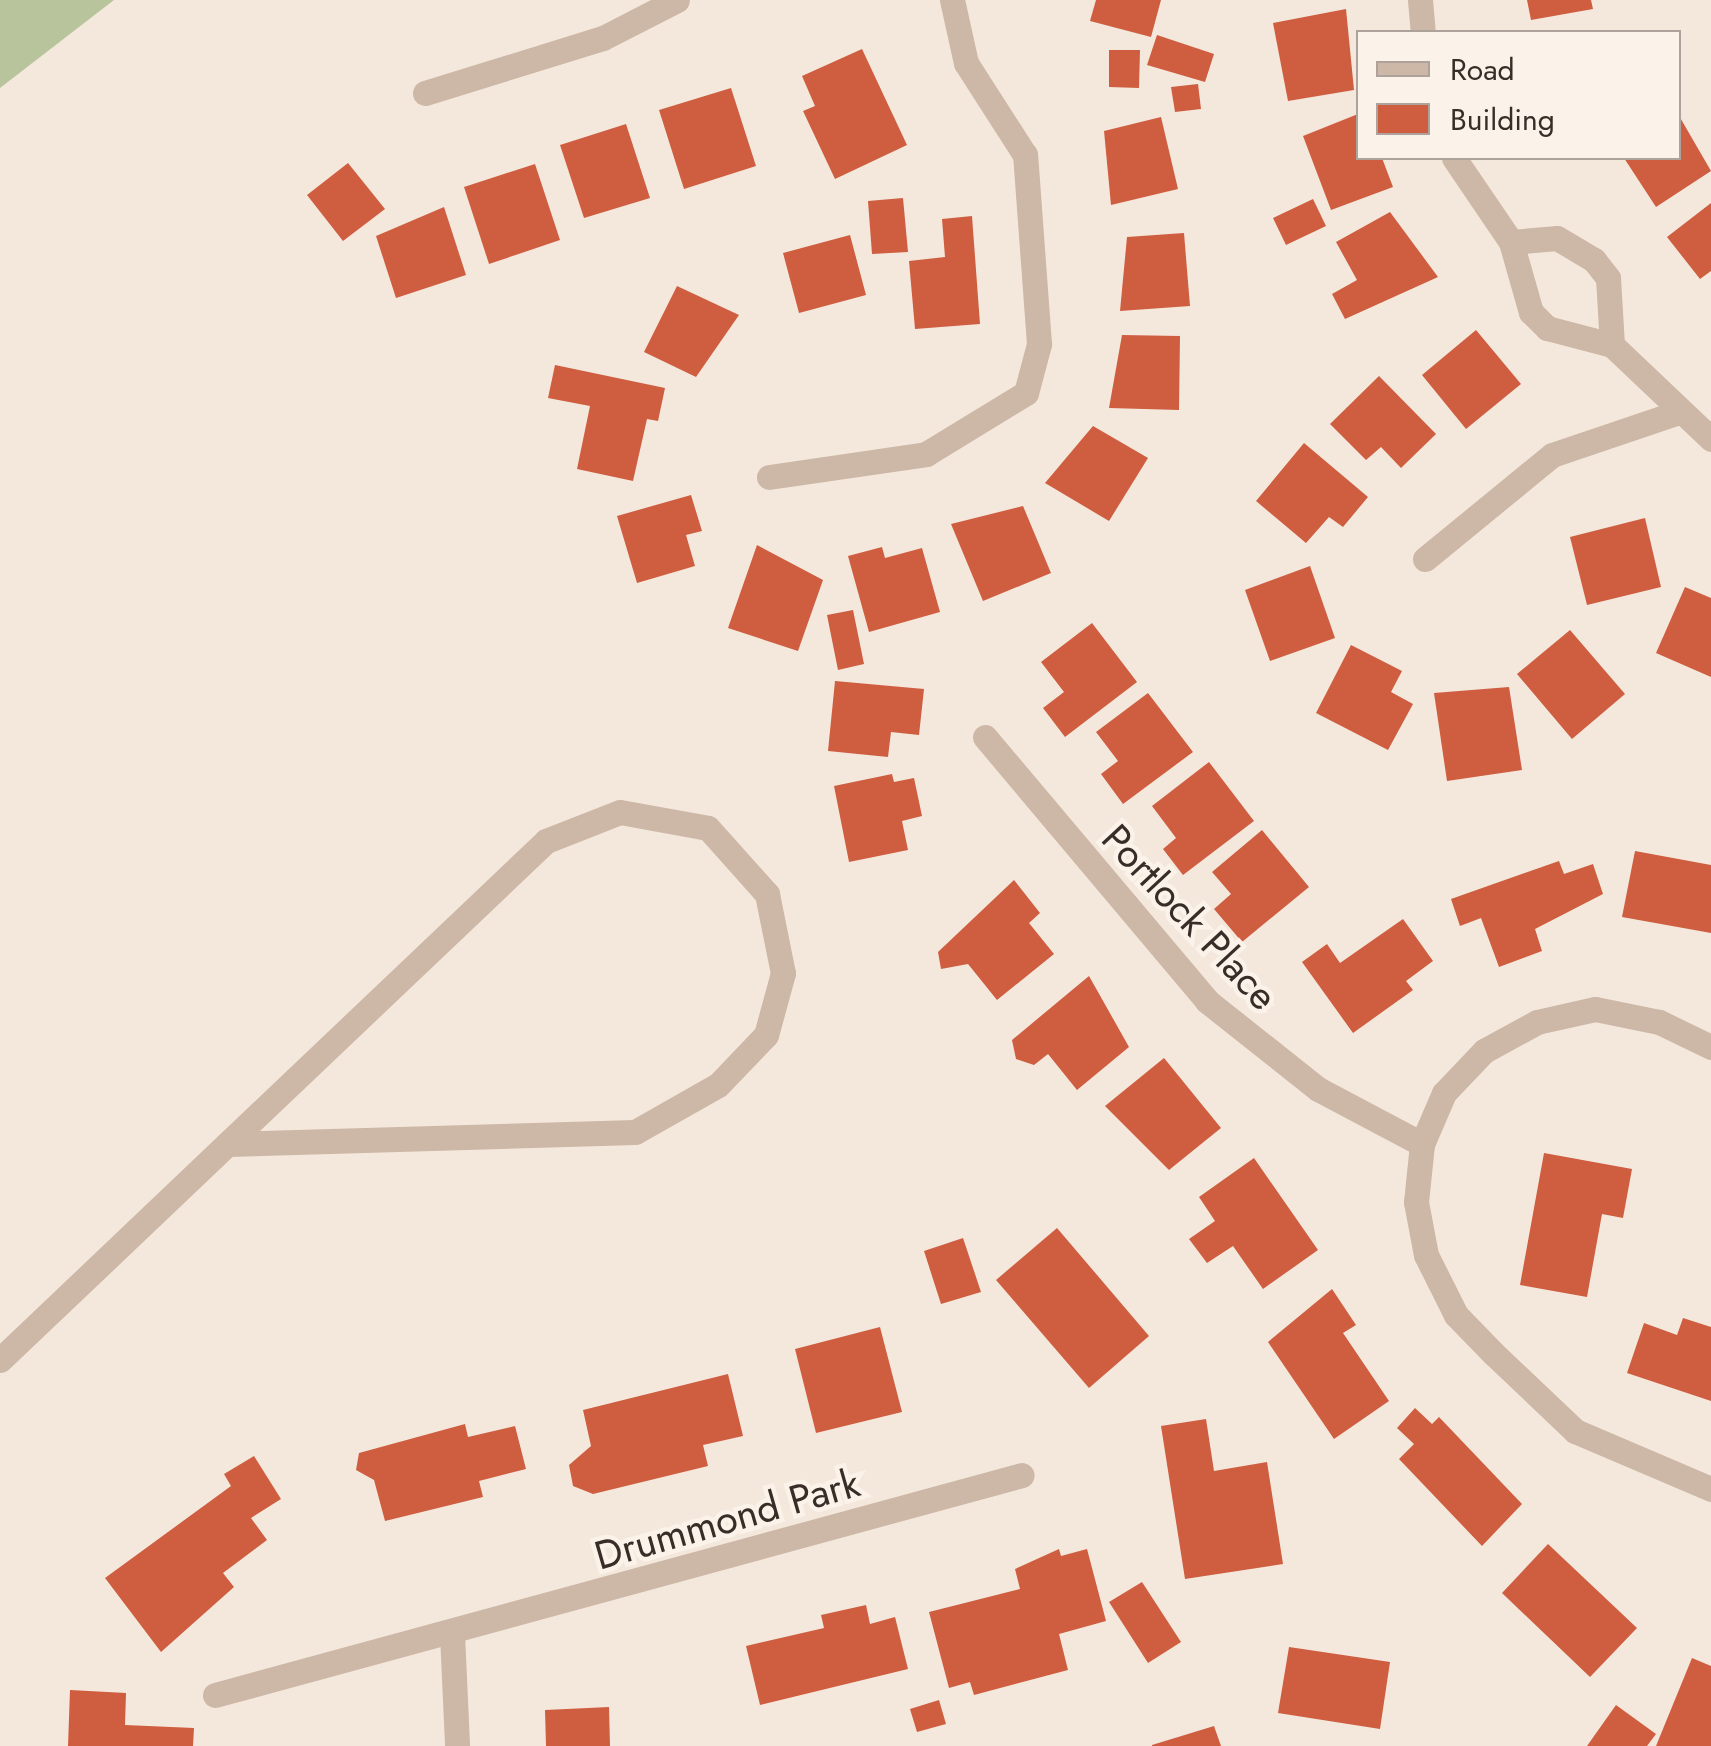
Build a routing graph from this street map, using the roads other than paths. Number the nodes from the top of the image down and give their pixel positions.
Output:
1 (677, 0) edge
2 (952, 0) edge
3 (1420, 0) edge
4 (1423, 30) edge
5 (425, 93) dead end
6 (1455, 160) edge
7 (1511, 242) junction
8 (1612, 345) junction
9 (1676, 413) junction
10 (1711, 440) edge
11 (769, 477) dead end
12 (1425, 559) dead end
13 (985, 737) dead end
14 (1711, 1047) edge
15 (226, 1144) junction
16 (1422, 1144) junction
17 (0, 1360) edge
18 (1022, 1475) dead end
19 (1711, 1488) edge
20 (452, 1634) junction
21 (215, 1695) dead end
22 (457, 1746) edge

1 - 5 street
2 - 11 street
3 - 4 street
6 - 7 street
7 - 8 street
7 - 8 street
8 - 9 street
9 - 10 street
9 - 12 street
13 - 16 street, Portlock Place
14 - 16 street
15 - 15 street
15 - 17 street
16 - 19 street
18 - 20 street, Drummond Park
20 - 21 street, Drummond Park
20 - 22 street

